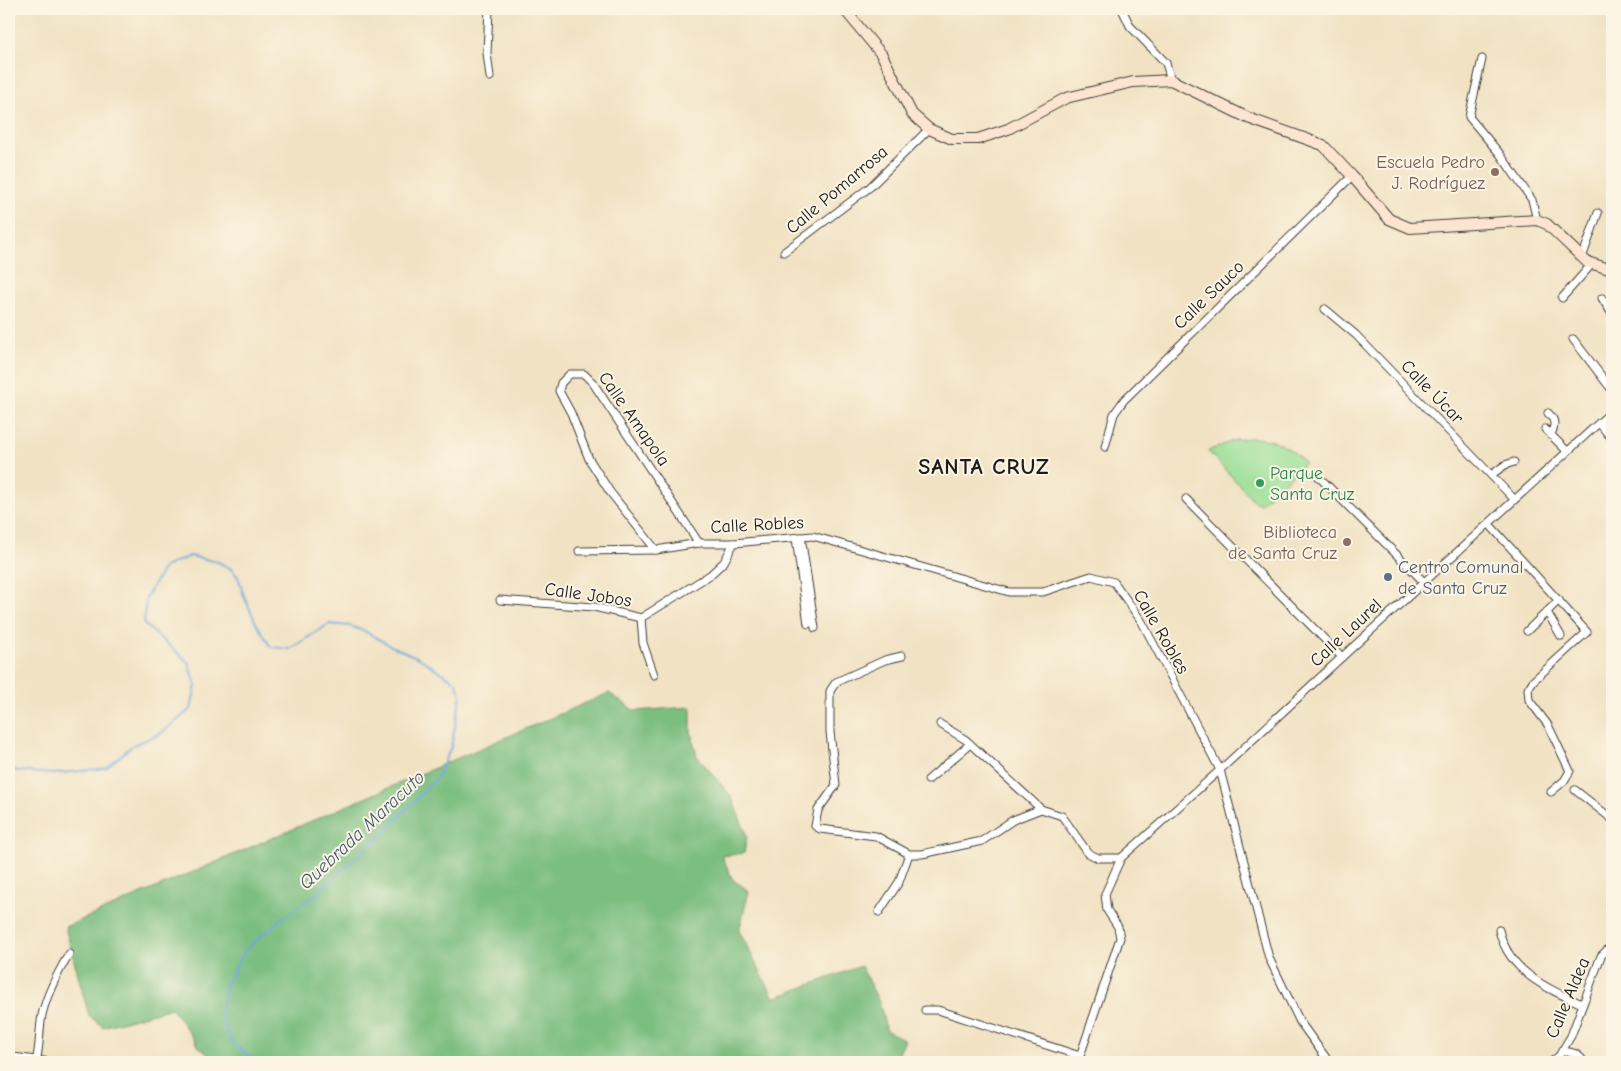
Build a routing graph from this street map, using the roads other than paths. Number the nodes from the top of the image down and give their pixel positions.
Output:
1 (489, 9) edge
2 (844, 9) edge
3 (1122, 9) edge
4 (1482, 59) dead end
5 (490, 77) dead end
6 (1171, 80) junction
7 (929, 129) junction
8 (1352, 176) junction
9 (1598, 213) dead end
10 (1537, 220) junction
11 (784, 252) dead end
12 (1582, 258) junction
13 (1592, 264) junction
14 (1611, 269) edge
15 (1562, 298) dead end
16 (1602, 298) dead end
17 (1325, 308) dead end
18 (1612, 314) edge
19 (1573, 340) dead end
20 (1612, 390) edge
21 (1612, 411) edge
22 (1548, 413) dead end
23 (1598, 423) junction
24 (1545, 428) dead end
25 (1551, 435) junction
26 (1612, 439) edge
27 (1105, 447) dead end
28 (1567, 452) junction
29 (1514, 462) dead end
30 (1316, 474) dead end
31 (1491, 475) junction
32 (1186, 499) dead end
33 (1514, 499) junction
34 (1489, 524) junction
35 (798, 538) junction
36 (699, 543) junction
37 (734, 543) junction
38 (656, 550) junction
39 (579, 551) dead end
40 (1424, 582) junction
41 (500, 600) dead end
42 (1559, 600) junction
43 (1548, 612) junction
44 (641, 618) junction
45 (808, 624) dead end
46 (815, 628) dead end
47 (1527, 632) dead end
48 (1561, 636) dead end
49 (902, 656) dead end
50 (1342, 657) junction
51 (654, 675) dead end
52 (940, 724) dead end
53 (970, 744) junction
54 (1220, 770) junction
55 (928, 780) dead end
56 (1576, 790) dead end
57 (1551, 792) dead end
58 (1041, 809) junction
59 (1612, 819) edge
60 (909, 854) junction
61 (1121, 858) junction
62 (879, 912) dead end
63 (1500, 930) dead end
64 (1612, 945) edge
65 (69, 954) dead end
66 (1582, 1004) junction
67 (926, 1010) dead end
68 (1562, 1051) junction
69 (9, 1055) edge
70 (1079, 1059) edge
71 (36, 1061) edge
72 (51, 1062) edge
73 (1329, 1062) edge
74 (1551, 1062) edge
75 (1584, 1062) edge

1 - 5 street
2 - 7 street
3 - 6 street
4 - 10 street
6 - 7 street
6 - 8 street
7 - 11 street, Calle Pomarrosa
8 - 10 street
8 - 27 street, Calle Sauco
9 - 12 street
10 - 12 street
12 - 13 street
13 - 14 street
13 - 15 street
16 - 18 street
17 - 31 street, Calle Úcar
19 - 20 street
21 - 23 street, Calle Laurel
22 - 25 street
23 - 26 street
23 - 28 street, Calle Laurel
24 - 25 street
25 - 28 street
28 - 33 street, Calle Laurel
29 - 31 street
30 - 40 street
31 - 33 street, Calle Úcar
32 - 50 street
33 - 34 street, Calle Laurel
34 - 40 street, Calle Laurel
34 - 42 street
35 - 37 street, Calle Robles
35 - 45 street
35 - 46 street
35 - 54 street, Calle Robles
36 - 37 street, Calle Robles
36 - 38 street, Calle Robles
36 - 38 street, Calle Amapola
37 - 44 street, Calle Jobos
38 - 39 street, Calle Robles
40 - 50 street, Calle Laurel
41 - 44 street, Calle Jobos
42 - 43 street
42 - 57 street
43 - 47 street
43 - 48 street
44 - 51 street
49 - 60 street
50 - 54 street, Calle Laurel
52 - 53 street
53 - 55 street
53 - 58 street
54 - 61 street, Calle Laurel
54 - 73 street, Calle Robles
56 - 59 street
58 - 60 street
58 - 61 street
60 - 62 street
61 - 70 street
63 - 66 street
64 - 66 street, Calle Aldea
65 - 71 street
66 - 68 street, Calle Aldea
67 - 70 street
68 - 74 street, Calle Aldea
68 - 75 street
69 - 71 street
71 - 72 street

